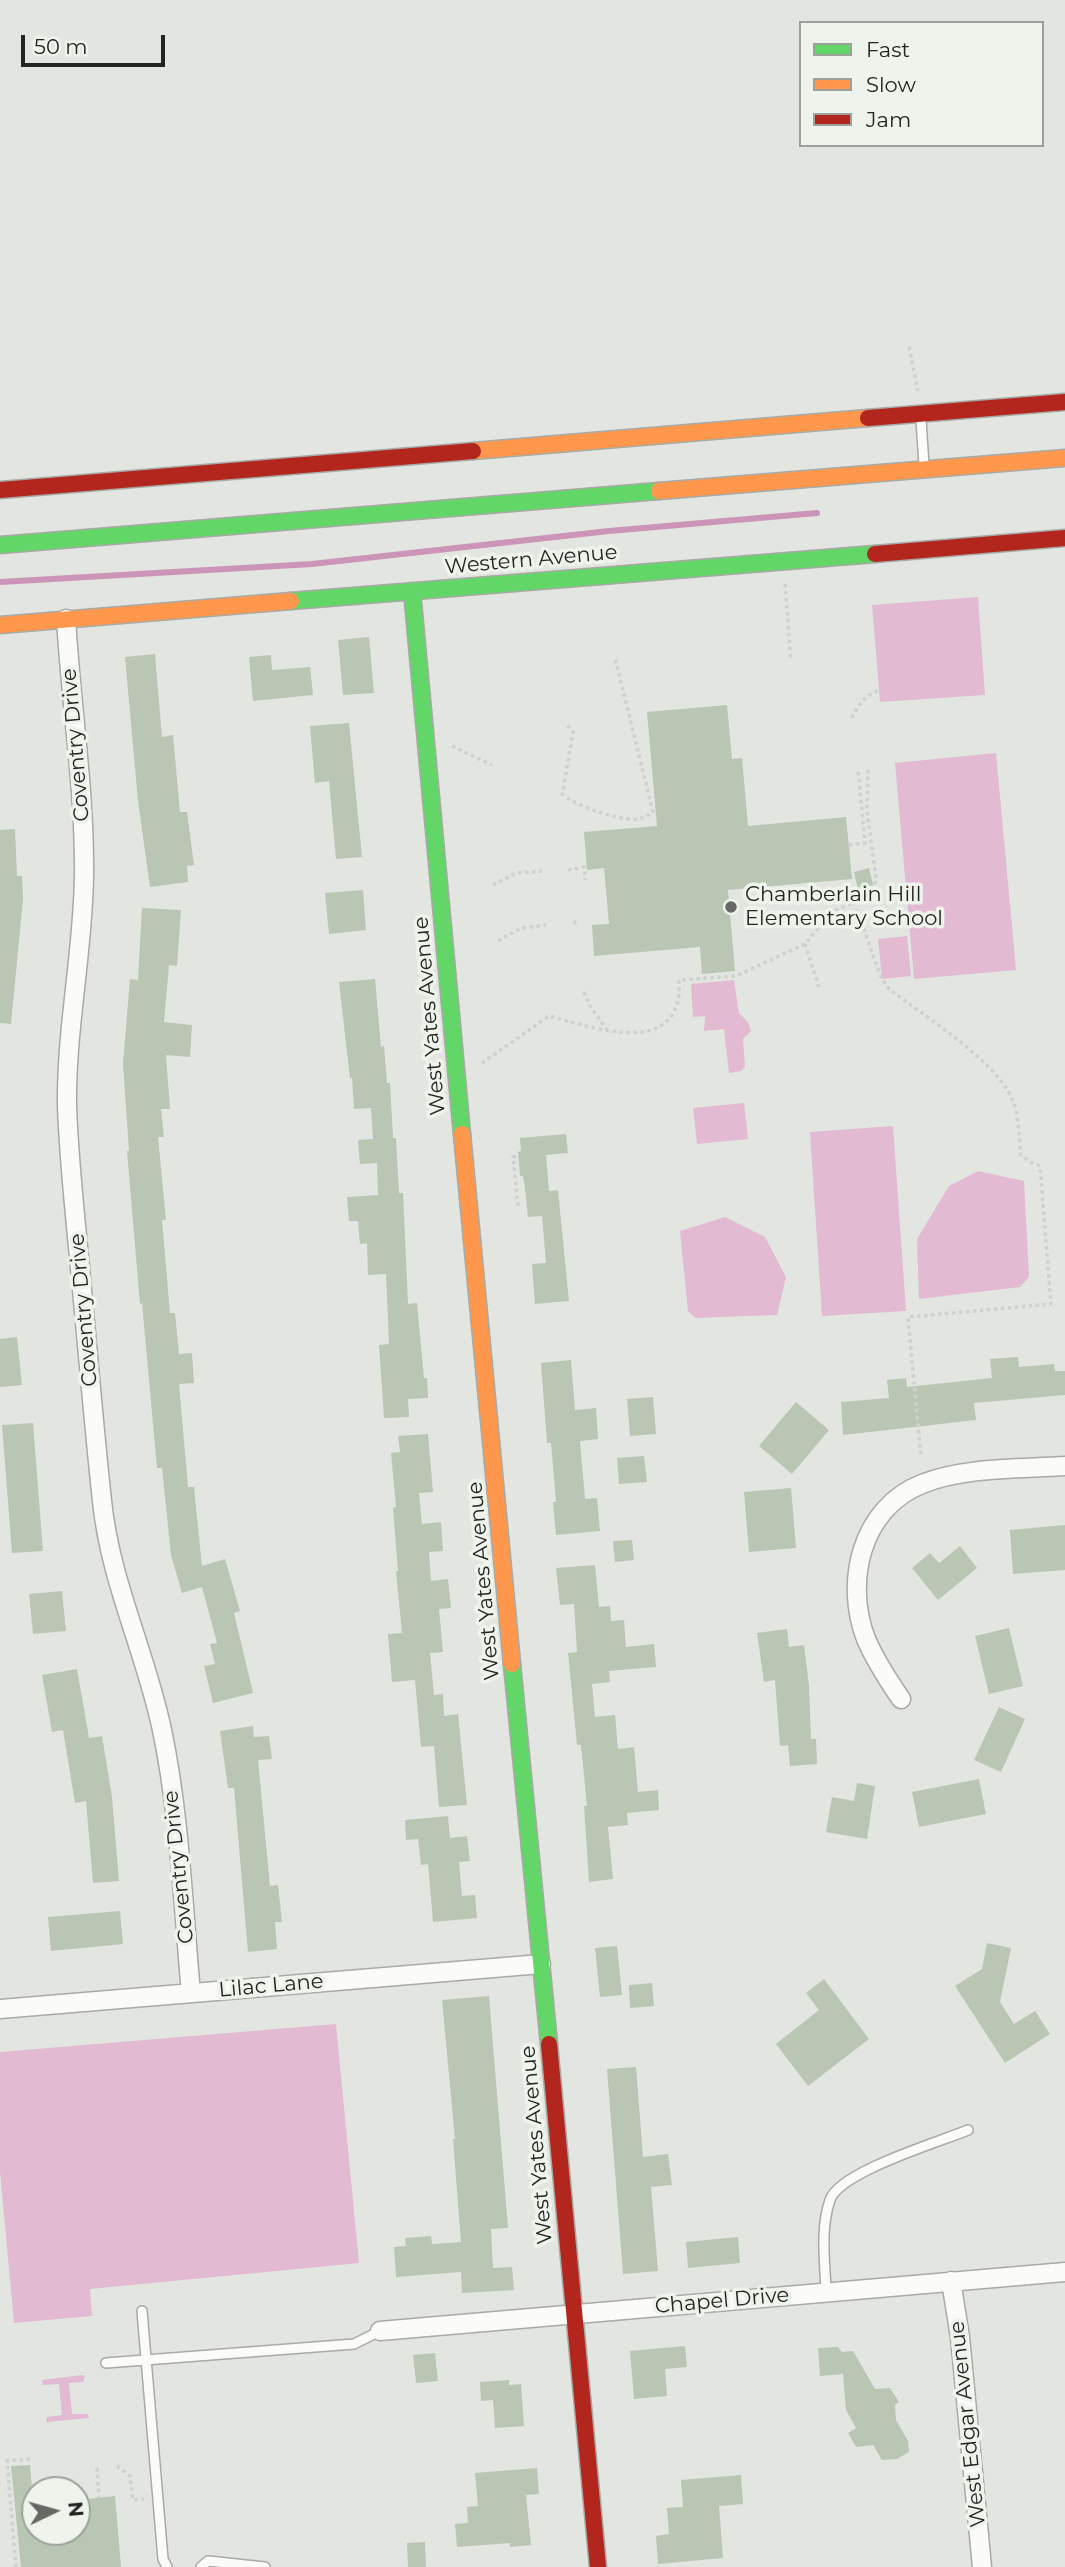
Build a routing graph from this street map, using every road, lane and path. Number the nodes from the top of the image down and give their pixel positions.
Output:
1 (909, 347) dead end
2 (1065, 402) edge
3 (921, 414) junction
4 (1065, 458) edge
5 (924, 469) junction
6 (0, 490) edge
7 (1065, 538) edge
8 (0, 545) edge
9 (785, 584) dead end
10 (412, 591) junction
11 (66, 619) junction
12 (0, 625) edge
13 (615, 658) dead end
14 (791, 662) dead end
15 (879, 690) dead end
16 (852, 718) dead end
17 (566, 724) dead end
18 (452, 746) dead end
19 (492, 765) dead end
20 (868, 769) dead end
21 (858, 770) dead end
22 (849, 845) dead end
23 (568, 870) dead end
24 (542, 871) dead end
25 (585, 880) dead end
26 (493, 885) dead end
27 (854, 902) junction
28 (546, 925) dead end
29 (498, 941) dead end
30 (805, 944) junction
31 (819, 987) dead end
32 (584, 992) dead end
33 (607, 1031) junction
34 (482, 1063) dead end
35 (518, 1156) dead end
36 (518, 1206) dead end
37 (921, 1458) dead end
38 (1065, 1466) edge
39 (901, 1699) dead end
40 (541, 1964) junction
41 (191, 1993) junction
42 (0, 2009) edge
43 (968, 2130) dead end
44 (1065, 2272) edge
45 (951, 2281) junction
46 (826, 2292) junction
47 (142, 2311) dead end
48 (574, 2314) junction
49 (380, 2331) joint
50 (146, 2361) junction
51 (106, 2363) dead end
52 (31, 2459) dead end
53 (117, 2466) dead end
54 (97, 2468) dead end
55 (99, 2498) dead end
56 (146, 2499) dead end
57 (230, 2566) edge
58 (16, 2567) edge
59 (167, 2567) edge
60 (201, 2567) edge
61 (265, 2567) edge
62 (598, 2567) edge
63 (982, 2567) edge

1 - 3 path
2 - 3 main road
3 - 5 lane
3 - 6 main road
4 - 5 main road
5 - 8 main road
7 - 10 main road, Western Avenue
9 - 14 path
10 - 11 main road, Western Avenue
10 - 40 main road, West Yates Avenue
11 - 12 main road, Western Avenue
11 - 41 street, Coventry Drive
13 - 17 path
15 - 16 path
18 - 19 path
20 - 27 path
21 - 22 path
23 - 25 path
24 - 26 path
27 - 30 path
27 - 37 path
28 - 29 path
30 - 31 path
30 - 33 path
32 - 33 path
33 - 34 path
35 - 36 path
38 - 39 street
40 - 41 street, Lilac Lane
40 - 48 main road, West Yates Avenue
41 - 42 street, Lilac Lane
43 - 46 lane
44 - 45 street, Chapel Drive
45 - 46 street, Chapel Drive
45 - 63 street, West Edgar Avenue
46 - 48 street, Chapel Drive
47 - 50 lane
48 - 49 street, Chapel Drive
48 - 62 main road, West Yates Avenue
49 - 50 lane
50 - 51 lane
50 - 59 lane
52 - 58 path
53 - 56 path
54 - 55 path
57 - 60 lane
57 - 61 lane

